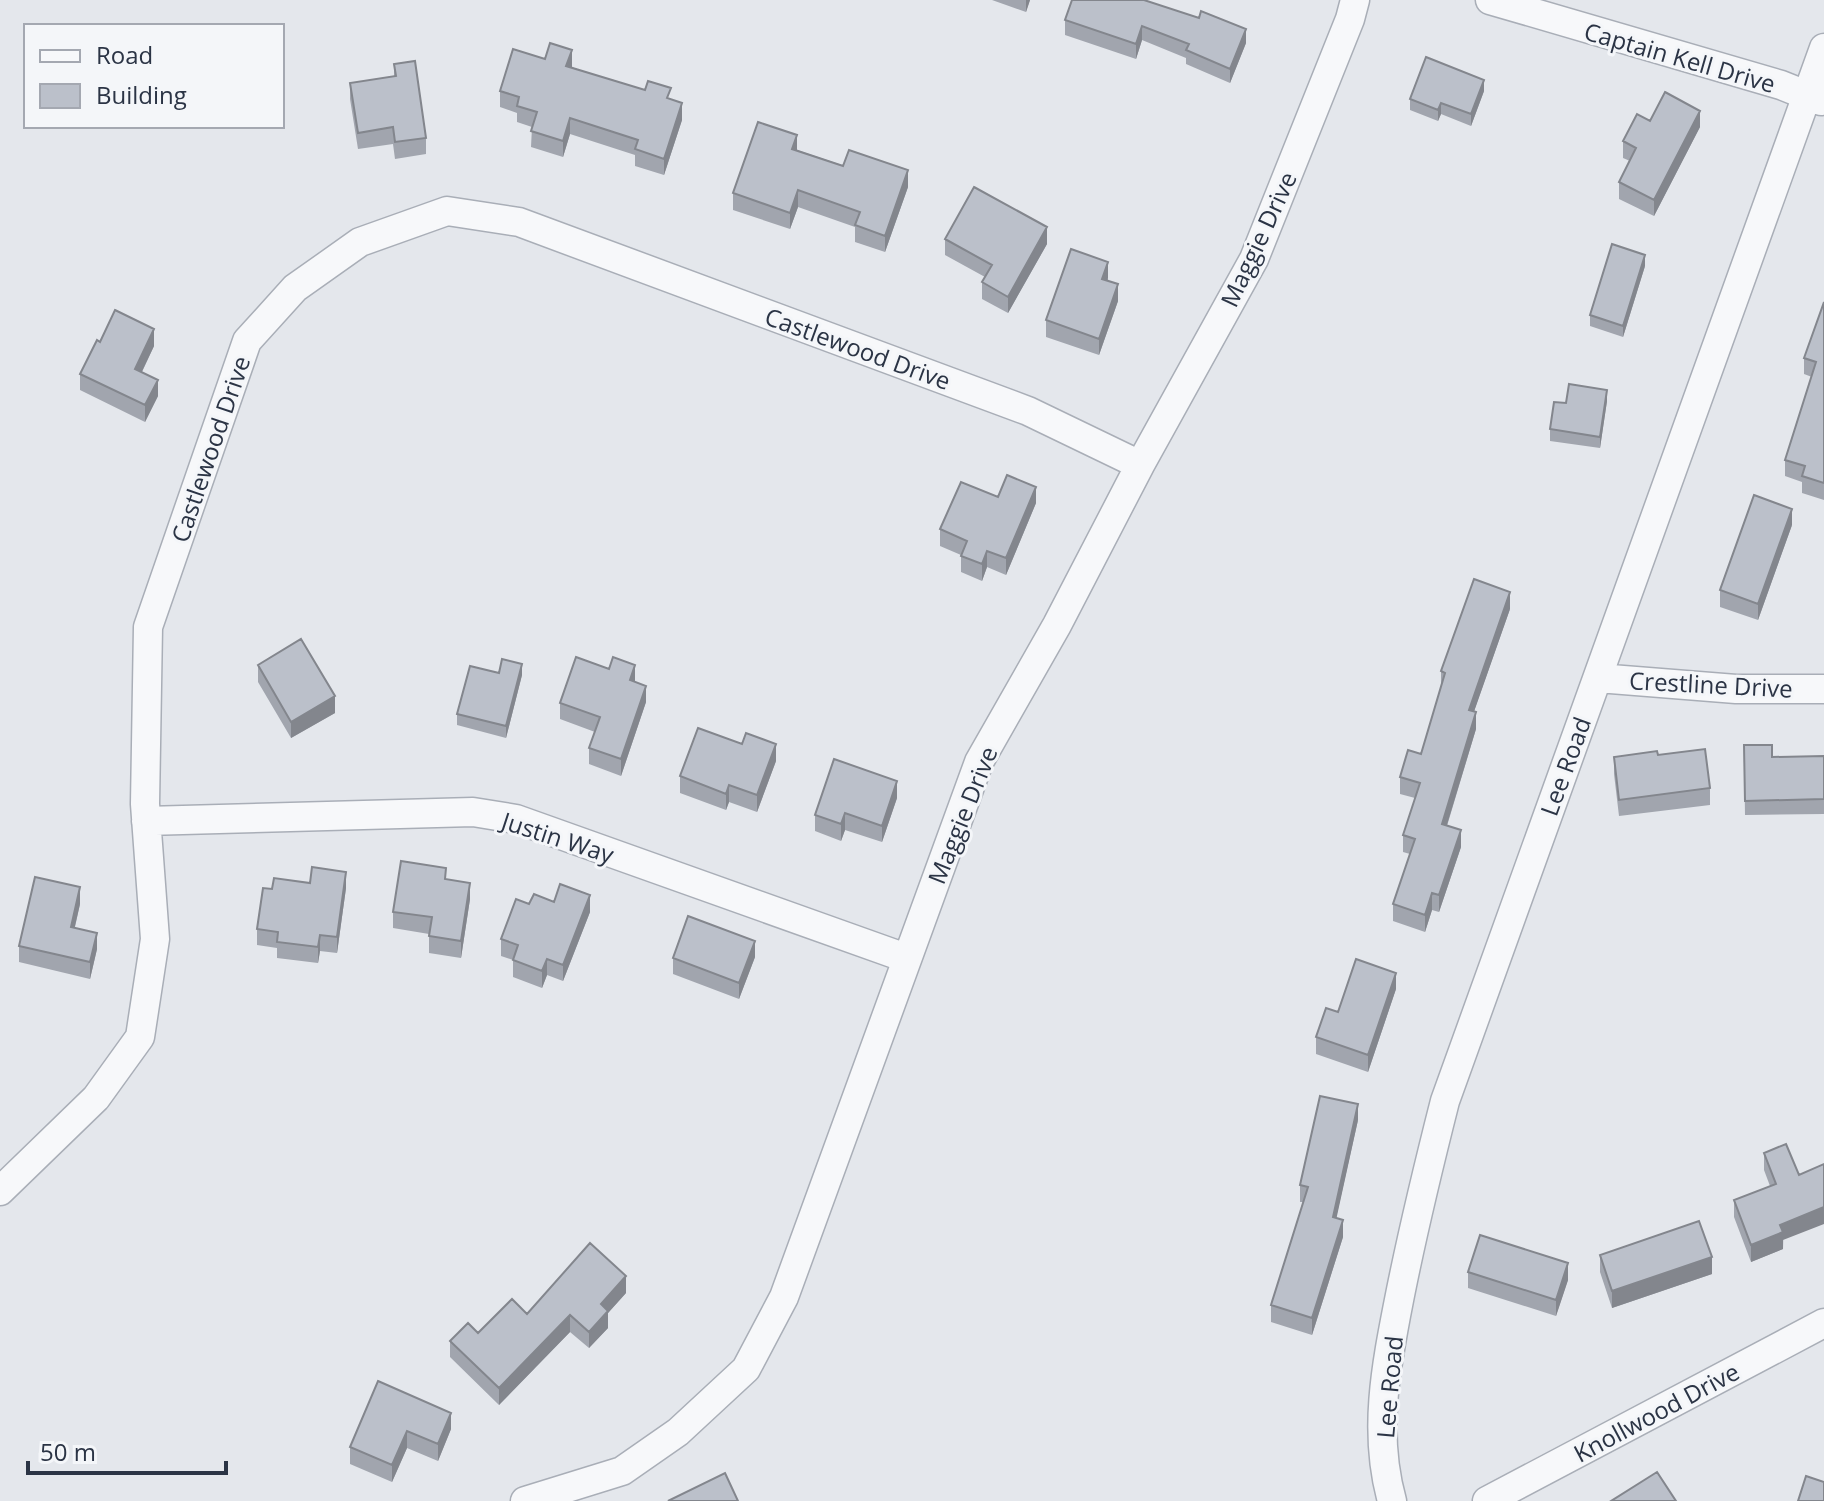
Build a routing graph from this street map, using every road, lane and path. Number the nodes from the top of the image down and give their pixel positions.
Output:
1 (1355, 0) edge
2 (1490, 0) edge
3 (1824, 48) edge
4 (1815, 99) edge
5 (1140, 465) junction
6 (1598, 678) junction
7 (1824, 689) edge
8 (146, 821) junction
9 (906, 958) junction
10 (0, 1191) edge
11 (1824, 1323) edge
12 (525, 1501) edge
13 (1392, 1501) edge
14 (1487, 1501) edge

1 - 5 street, Maggie Drive
2 - 4 street, Captain Kell Drive
3 - 4 street, Lee Road
4 - 6 street, Lee Road
5 - 8 street, Castlewood Drive
5 - 9 street, Maggie Drive
6 - 7 street, Crestline Drive
6 - 13 street, Lee Road
8 - 9 street, Justin Way
8 - 10 street, Castlewood Drive
9 - 12 street, Maggie Drive
11 - 14 street, Knollwood Drive

